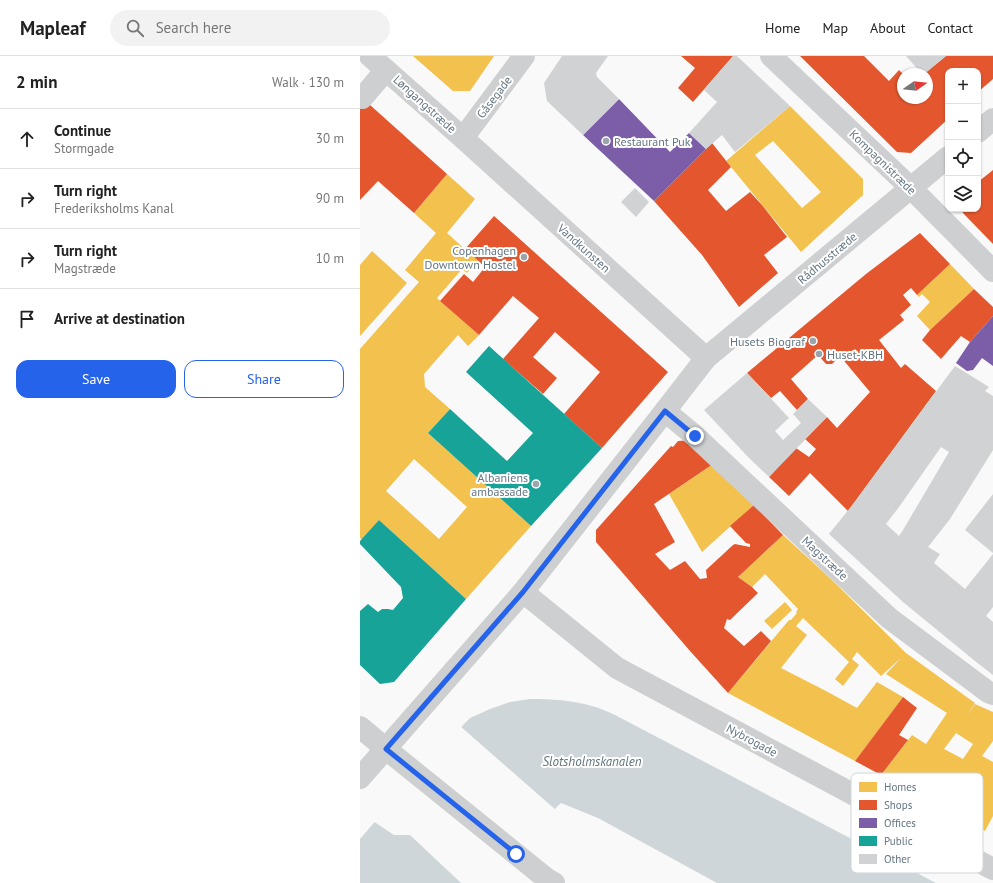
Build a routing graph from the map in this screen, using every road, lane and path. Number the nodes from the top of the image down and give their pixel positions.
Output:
1 (524, 56) edge
2 (771, 56) edge
3 (378, 63) edge
4 (362, 98) dead end
5 (993, 119) edge
6 (981, 129) edge
7 (463, 138) junction
8 (945, 160) edge
9 (911, 188) junction
10 (993, 271) edge
11 (706, 358) junction
12 (665, 411) junction
13 (523, 592) junction
14 (993, 694) edge
15 (360, 727) edge
16 (386, 749) junction
17 (360, 778) edge
18 (851, 788) edge
19 (554, 883) edge

1 - 7 street, Gåsegade
2 - 9 street, Kompagnistræde
3 - 4 street, Løngangstræde
3 - 7 street, Løngangstræde
5 - 6 street
7 - 11 street, Vandkunsten
8 - 9 street, Rådhusstræde
9 - 10 street, Kompagnistræde
9 - 11 street, Rådhusstræde
11 - 12 street, Rådhusstræde
12 - 13 street, Rådhusstræde
12 - 14 street, Magstræde
13 - 16 street, Rådhusstræde
13 - 18 street, Nybrogade
15 - 16 street
16 - 17 street, Rådhusstræde
16 - 19 street

